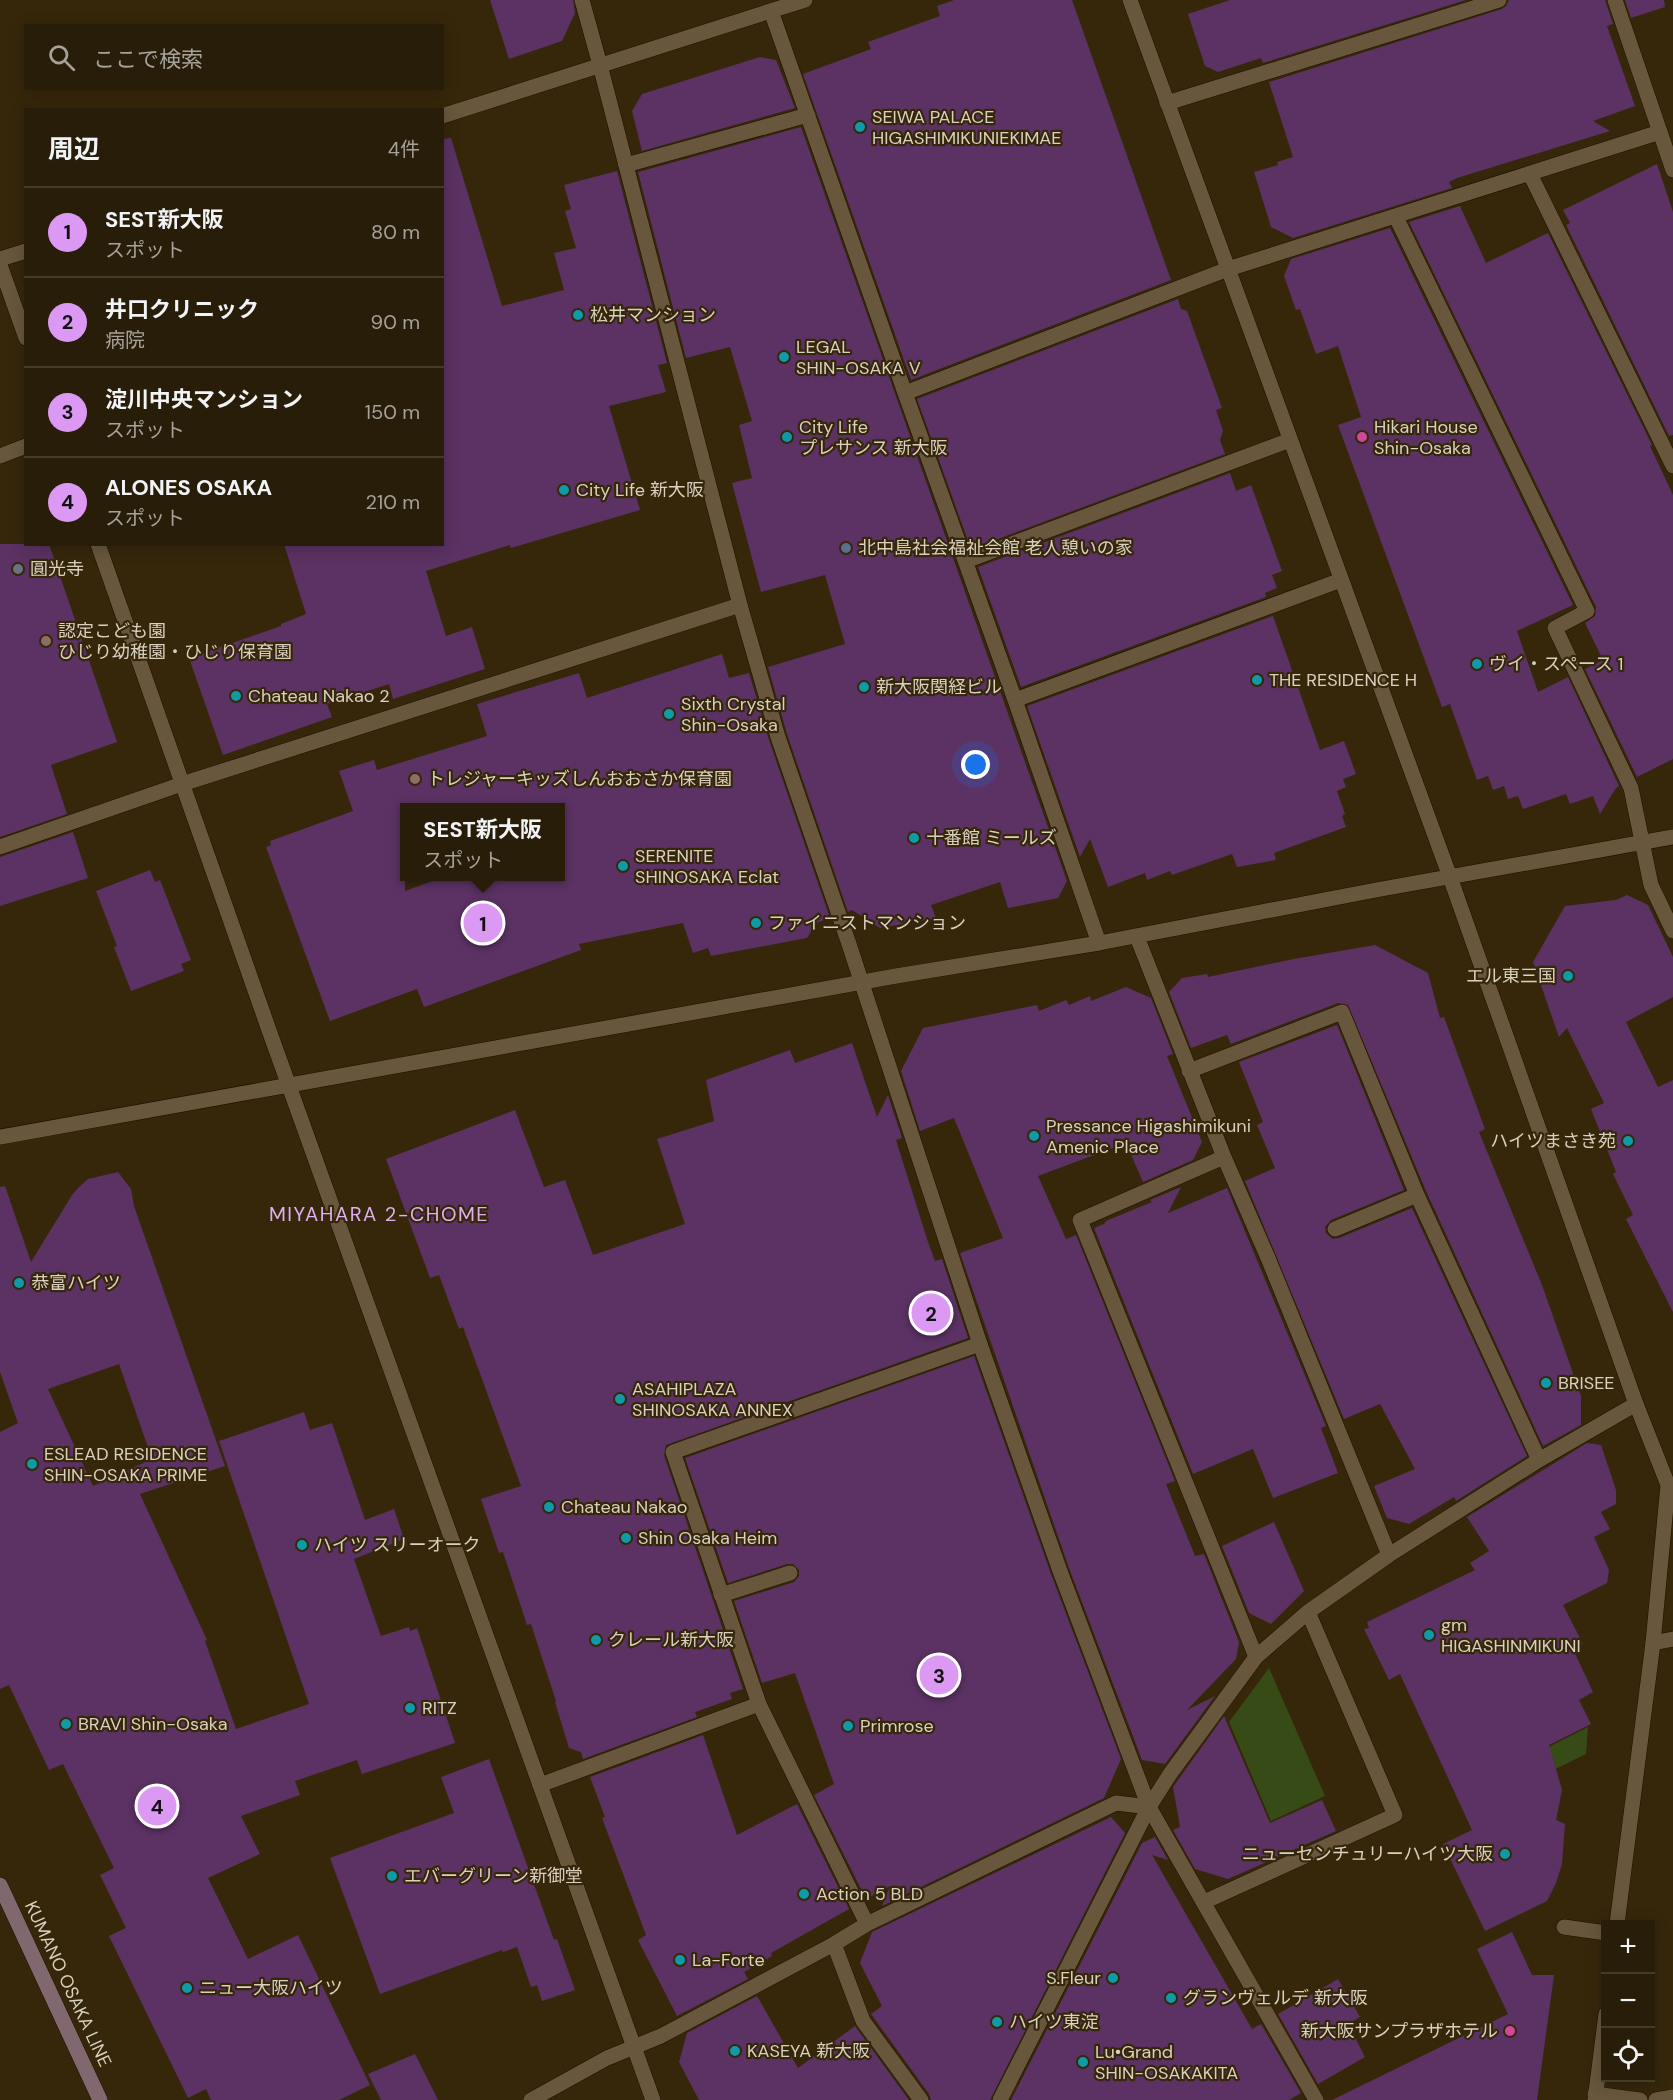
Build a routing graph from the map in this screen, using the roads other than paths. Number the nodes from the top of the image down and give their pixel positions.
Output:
1 (582, 0) edge
2 (805, 0) edge
3 (1130, 0) edge
4 (1499, 0) edge
5 (1615, 0) edge
6 (771, 11) junction
7 (600, 65) junction
8 (1167, 104) junction
9 (444, 115) edge
10 (808, 115) junction
11 (1660, 132) junction
12 (626, 165) junction
13 (1673, 170) edge
14 (1530, 174) junction
15 (1396, 216) junction
16 (24, 252) edge
17 (0, 259) edge
18 (0, 265) edge
19 (1228, 268) junction
20 (24, 332) edge
21 (905, 393) junction
22 (1290, 440) junction
23 (24, 447) edge
24 (0, 456) edge
25 (1673, 466) edge
26 (99, 546) edge
27 (966, 561) junction
28 (1341, 580) junction
29 (740, 605) junction
30 (1015, 700) junction
31 (182, 784) junction
32 (1673, 837) edge
33 (1642, 843) junction
34 (0, 847) edge
35 (1450, 877) junction
36 (1673, 931) edge
37 (1137, 937) junction
38 (1099, 943) junction
39 (862, 982) junction
40 (1189, 1071) junction
41 (290, 1085) junction
42 (0, 1137) edge
43 (1224, 1157) junction
44 (1417, 1195) junction
45 (1335, 1229) dead end
46 (981, 1344) junction
47 (1636, 1404) junction
48 (1539, 1460) junction
49 (1670, 1484) edge
50 (1389, 1555) junction
51 (790, 1572) dead end
52 (721, 1595) junction
53 (1308, 1612) junction
54 (1673, 1639) edge
55 (1653, 1643) junction
56 (1256, 1656) junction
57 (759, 1704) junction
58 (540, 1785) junction
59 (1149, 1808) junction
60 (0, 1885) edge
61 (1204, 1902) junction
62 (1618, 1920) edge
63 (867, 1924) junction
64 (1564, 1927) dead end
65 (1601, 1932) edge
66 (834, 1944) junction
67 (1603, 2028) edge
68 (634, 2047) junction
69 (1595, 2097) edge
70 (1673, 2097) edge
71 (100, 2100) edge
72 (531, 2100) edge
73 (653, 2100) edge
74 (921, 2100) edge
75 (1000, 2100) edge
76 (1316, 2100) edge
77 (1640, 2100) edge
78 (1656, 2100) edge

1 - 7 street
2 - 6 street
3 - 8 street
4 - 8 street
5 - 11 street
6 - 7 street
6 - 10 street
7 - 9 street
7 - 12 street
8 - 19 street
10 - 12 street
10 - 21 street
11 - 13 street
11 - 14 street
12 - 29 street
14 - 15 street
14 - 25 street
15 - 19 street
15 - 33 street
16 - 17 street
18 - 20 street
19 - 21 street
19 - 22 street
21 - 27 street
22 - 27 street
22 - 28 street
23 - 24 street
26 - 31 street
27 - 30 street
28 - 30 street
28 - 35 street
29 - 31 street
29 - 39 street
30 - 38 street
31 - 34 street
31 - 41 street
32 - 33 street
33 - 35 street
33 - 36 street
35 - 37 street
35 - 47 street
37 - 38 street
37 - 40 street
38 - 39 street
39 - 41 street
39 - 46 street
40 - 43 street
40 - 44 street
41 - 42 street
41 - 58 street
43 - 50 street
43 - 56 street
44 - 45 street
44 - 48 street
46 - 52 street
46 - 59 street
47 - 48 street
47 - 49 street
48 - 50 street
49 - 55 street
50 - 53 street
51 - 52 street
52 - 57 street
53 - 56 street
53 - 61 street
54 - 55 street
55 - 62 street
56 - 59 street
57 - 58 street
57 - 63 street
58 - 68 street
59 - 61 street
59 - 63 street
59 - 75 street
60 - 71 main road, KUMANO OSAKA LINE
61 - 76 street
63 - 66 street
64 - 65 street
66 - 68 street
66 - 74 street
67 - 69 street
68 - 72 street
68 - 73 street
69 - 77 street
70 - 78 street

